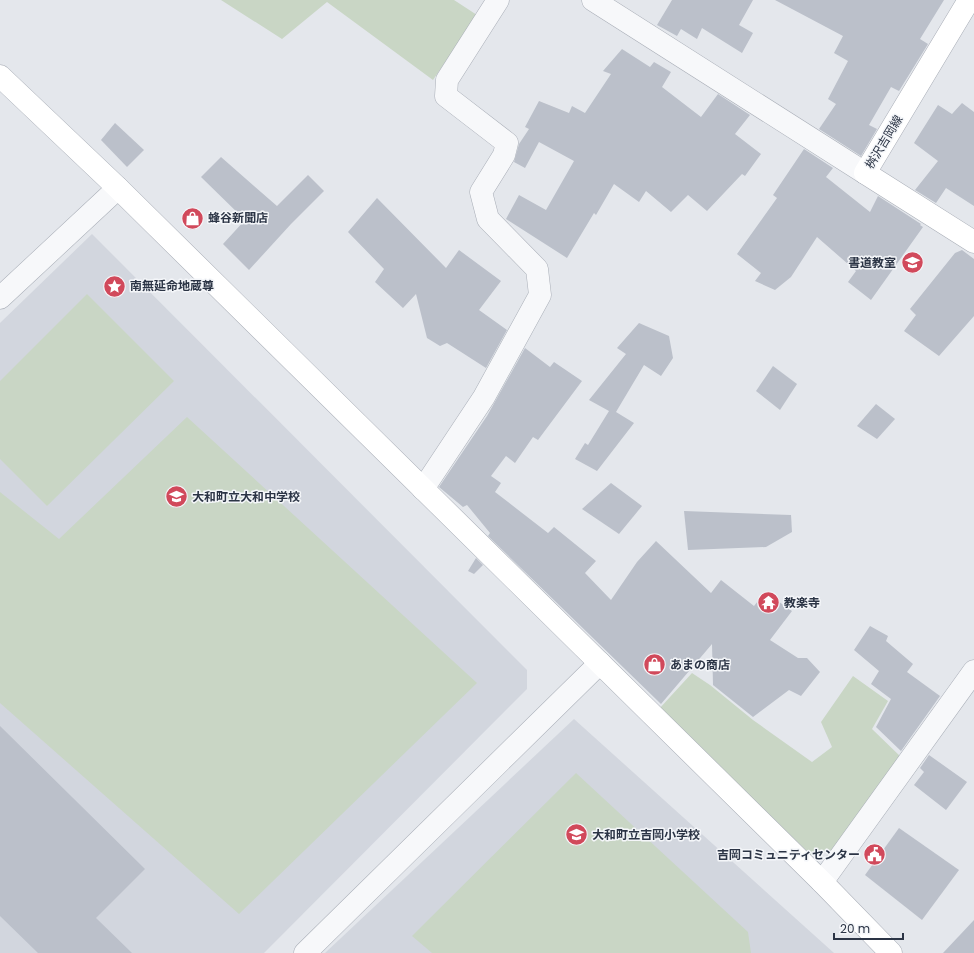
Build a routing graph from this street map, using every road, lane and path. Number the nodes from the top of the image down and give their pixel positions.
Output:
1 (498, 0) edge
2 (593, 0) edge
3 (969, 0) edge
4 (0, 76) edge
5 (865, 173) junction
6 (118, 188) junction
7 (974, 242) edge
8 (0, 298) edge
9 (423, 489) junction
10 (600, 664) junction
11 (974, 671) edge
12 (822, 882) junction
13 (305, 953) edge
14 (891, 953) edge

1 - 9 street
2 - 5 street
3 - 5 street, 桝沢吉岡線
4 - 6 street
5 - 7 street, 桝沢吉岡線
6 - 8 street
6 - 9 street
9 - 10 street
10 - 12 street
10 - 13 street
11 - 12 street
12 - 14 street

